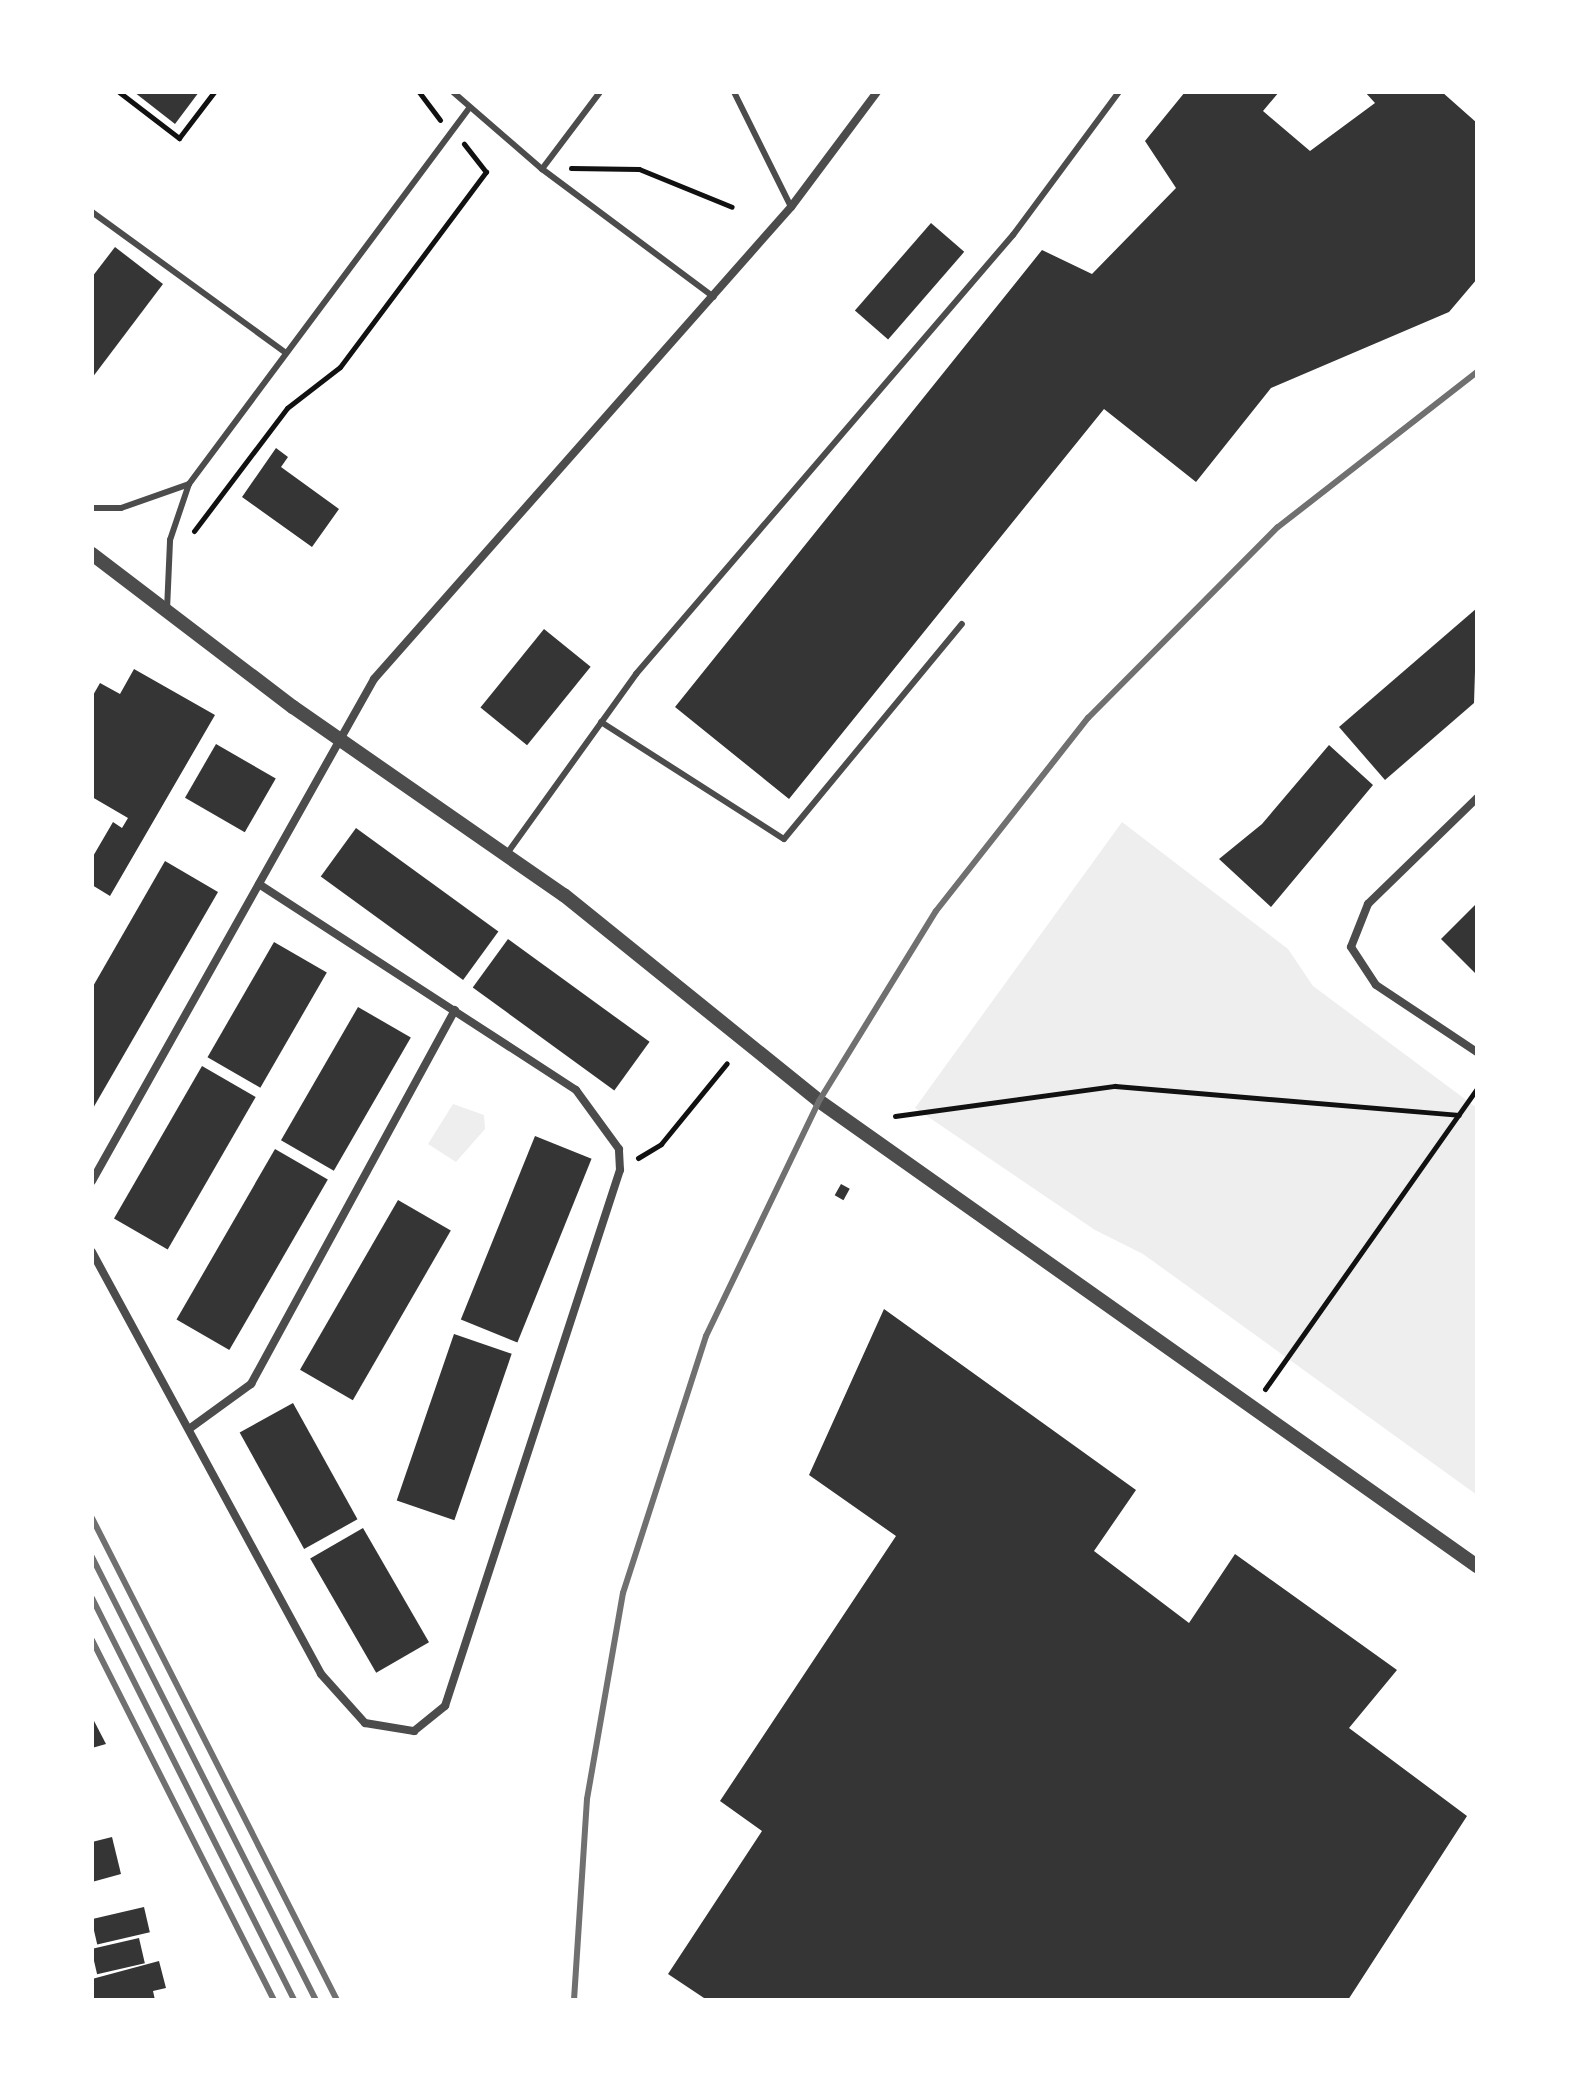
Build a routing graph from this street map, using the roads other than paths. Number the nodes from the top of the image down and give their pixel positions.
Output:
1 (453, 92) edge
2 (600, 92) edge
3 (734, 92) edge
4 (877, 92) edge
5 (1119, 92) edge
6 (469, 109) junction
7 (542, 169) junction
8 (791, 207) junction
9 (92, 212) edge
10 (714, 297) junction
11 (286, 353) junction
12 (189, 484) junction
13 (92, 508) edge
14 (92, 554) edge
15 (167, 610) junction
16 (962, 624) dead end
17 (601, 722) junction
18 (342, 741) junction
19 (1477, 798) edge
20 (506, 855) junction
21 (259, 884) junction
22 (455, 1010) junction
23 (1477, 1052) edge
24 (92, 1181) edge
25 (92, 1252) edge
26 (189, 1429) junction
27 (1477, 1566) edge

1 - 6 lane
2 - 7 lane
3 - 8 lane
4 - 8 street
5 - 17 lane
6 - 7 lane
6 - 11 lane
7 - 10 lane
8 - 10 street
9 - 11 lane
10 - 18 street
11 - 12 lane
12 - 13 lane
12 - 15 lane
14 - 15 street
15 - 18 street
16 - 17 lane
17 - 20 lane
18 - 20 street
18 - 21 street
19 - 23 street
20 - 27 street
21 - 22 street
21 - 24 street
22 - 26 street
22 - 26 street
25 - 26 street

